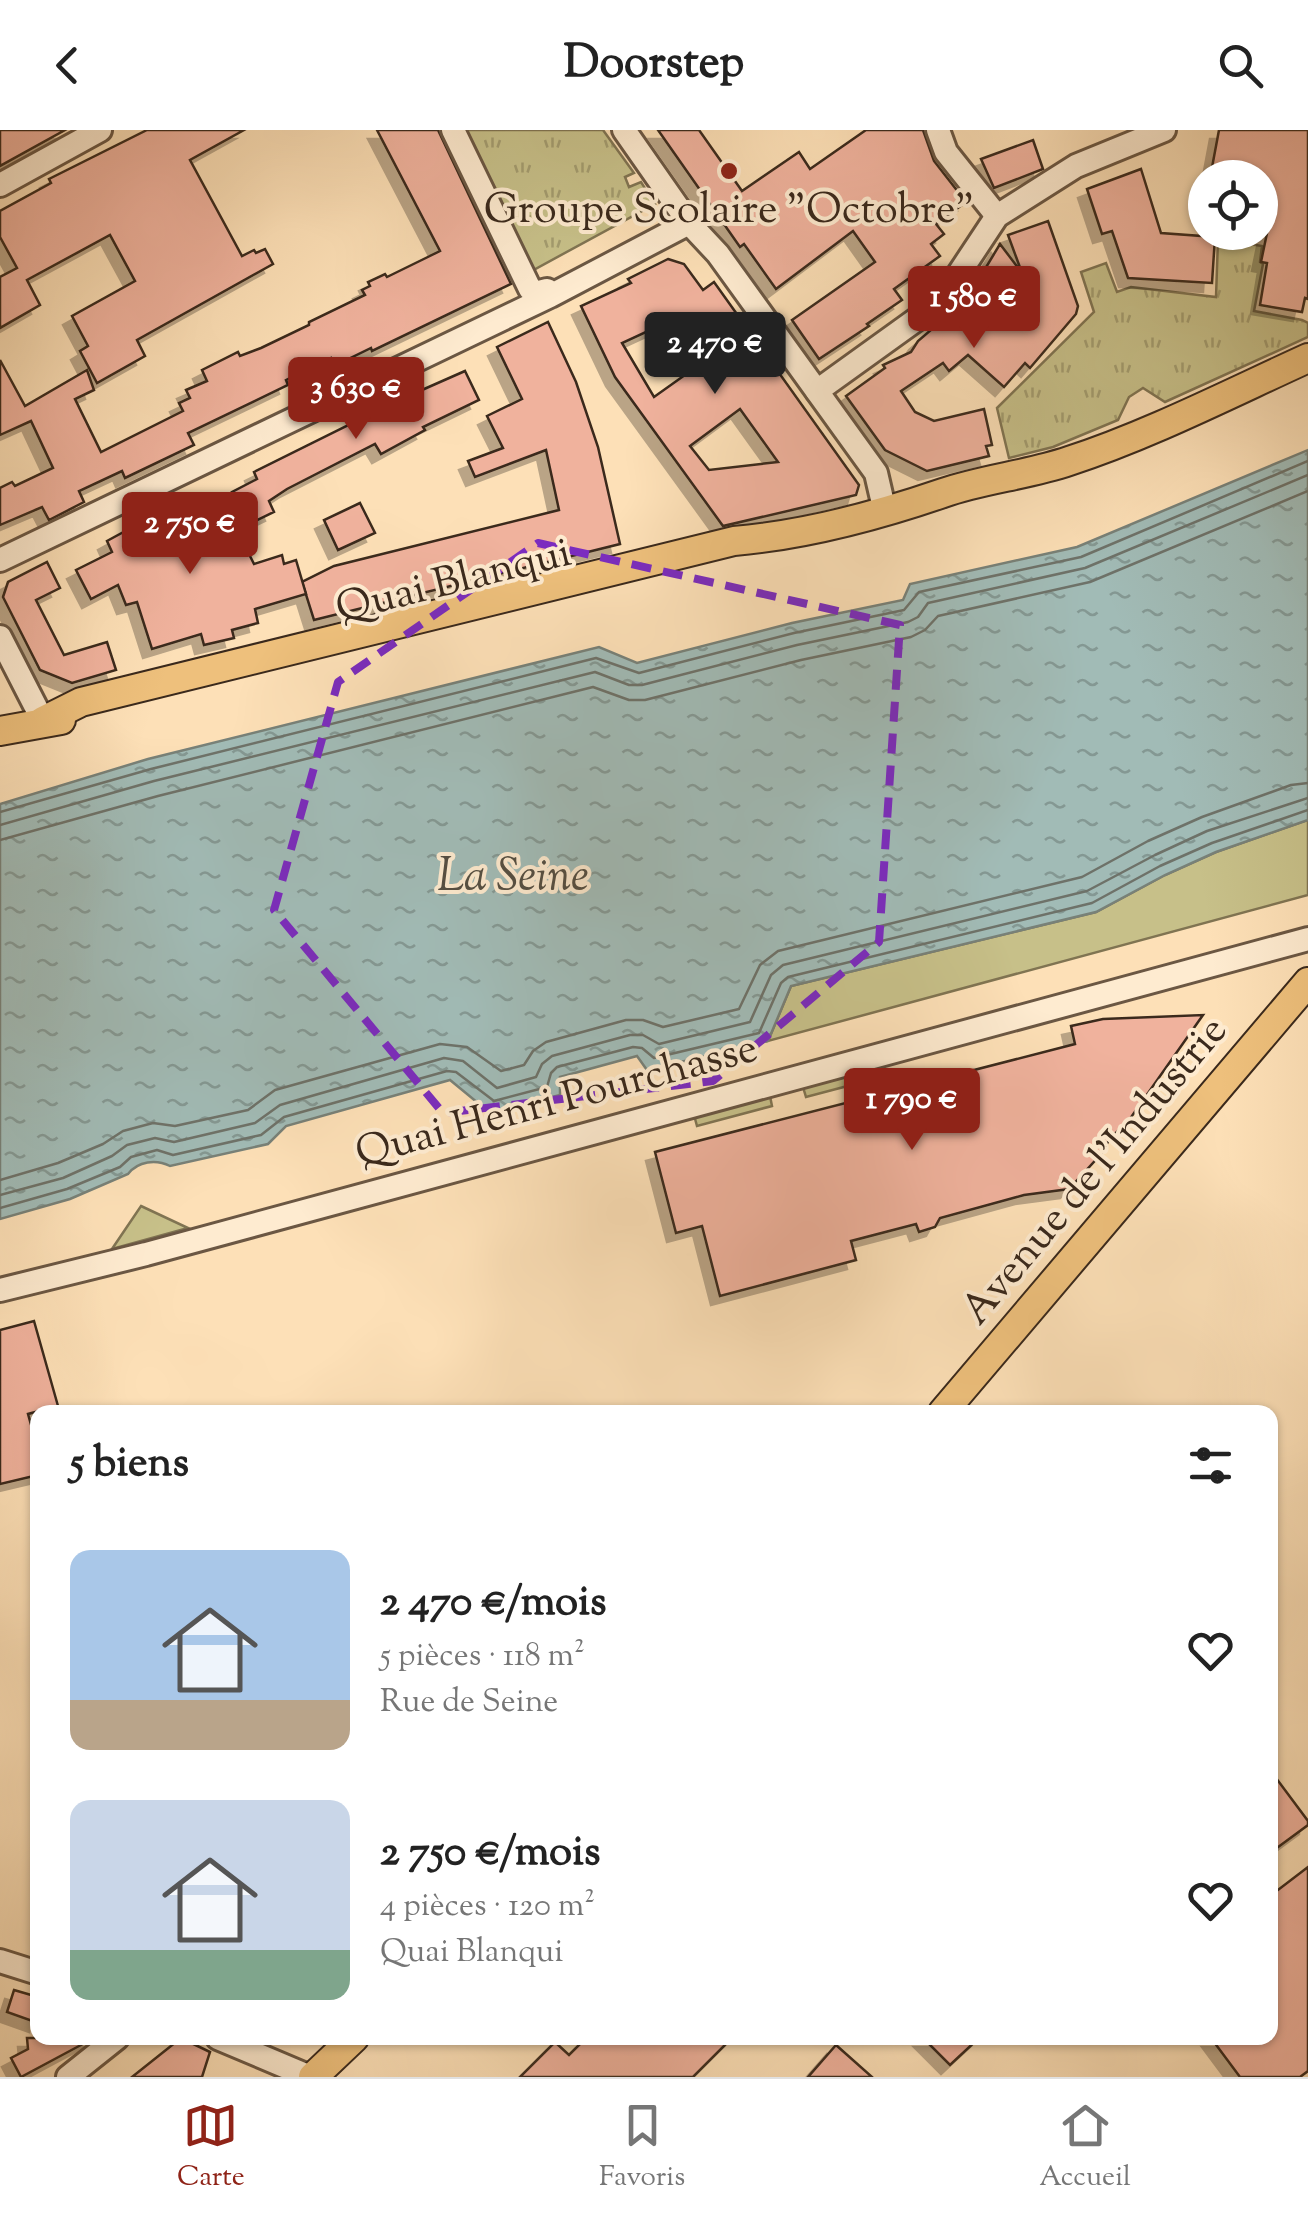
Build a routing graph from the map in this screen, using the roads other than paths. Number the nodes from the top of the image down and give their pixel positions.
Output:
1 (100, 130) edge
2 (453, 130) edge
3 (624, 130) edge
4 (938, 130) edge
5 (1164, 130) edge
6 (0, 185) edge
7 (997, 216) junction
8 (689, 223) junction
9 (547, 290) dead end
10 (1308, 358) edge
11 (1308, 374) edge
12 (817, 391) junction
13 (897, 510) junction
14 (0, 560) edge
15 (0, 636) edge
16 (43, 721) junction
17 (0, 731) edge
18 (1308, 939) edge
19 (1308, 982) edge
20 (0, 1290) edge
21 (949, 1405) edge
22 (0, 1960) edge
23 (30, 1970) edge
24 (108, 2045) edge
25 (235, 2045) edge
26 (346, 2045) edge
27 (68, 2077) edge
28 (312, 2077) edge

1 - 6 street
2 - 9 street
3 - 8 street
4 - 7 street
5 - 7 street
7 - 12 street
8 - 12 street
8 - 14 street
10 - 13 main road, Quai Blanqui
11 - 13 main road, Quai Blanqui
12 - 13 street
13 - 16 main road, Quai Blanqui
15 - 16 street
16 - 17 main road, Quai Blanqui
18 - 20 street, Quai Henri Pourchasse
19 - 21 main road, Avenue de l'Industrie
22 - 23 street
24 - 27 street
25 - 28 street
26 - 28 main road

